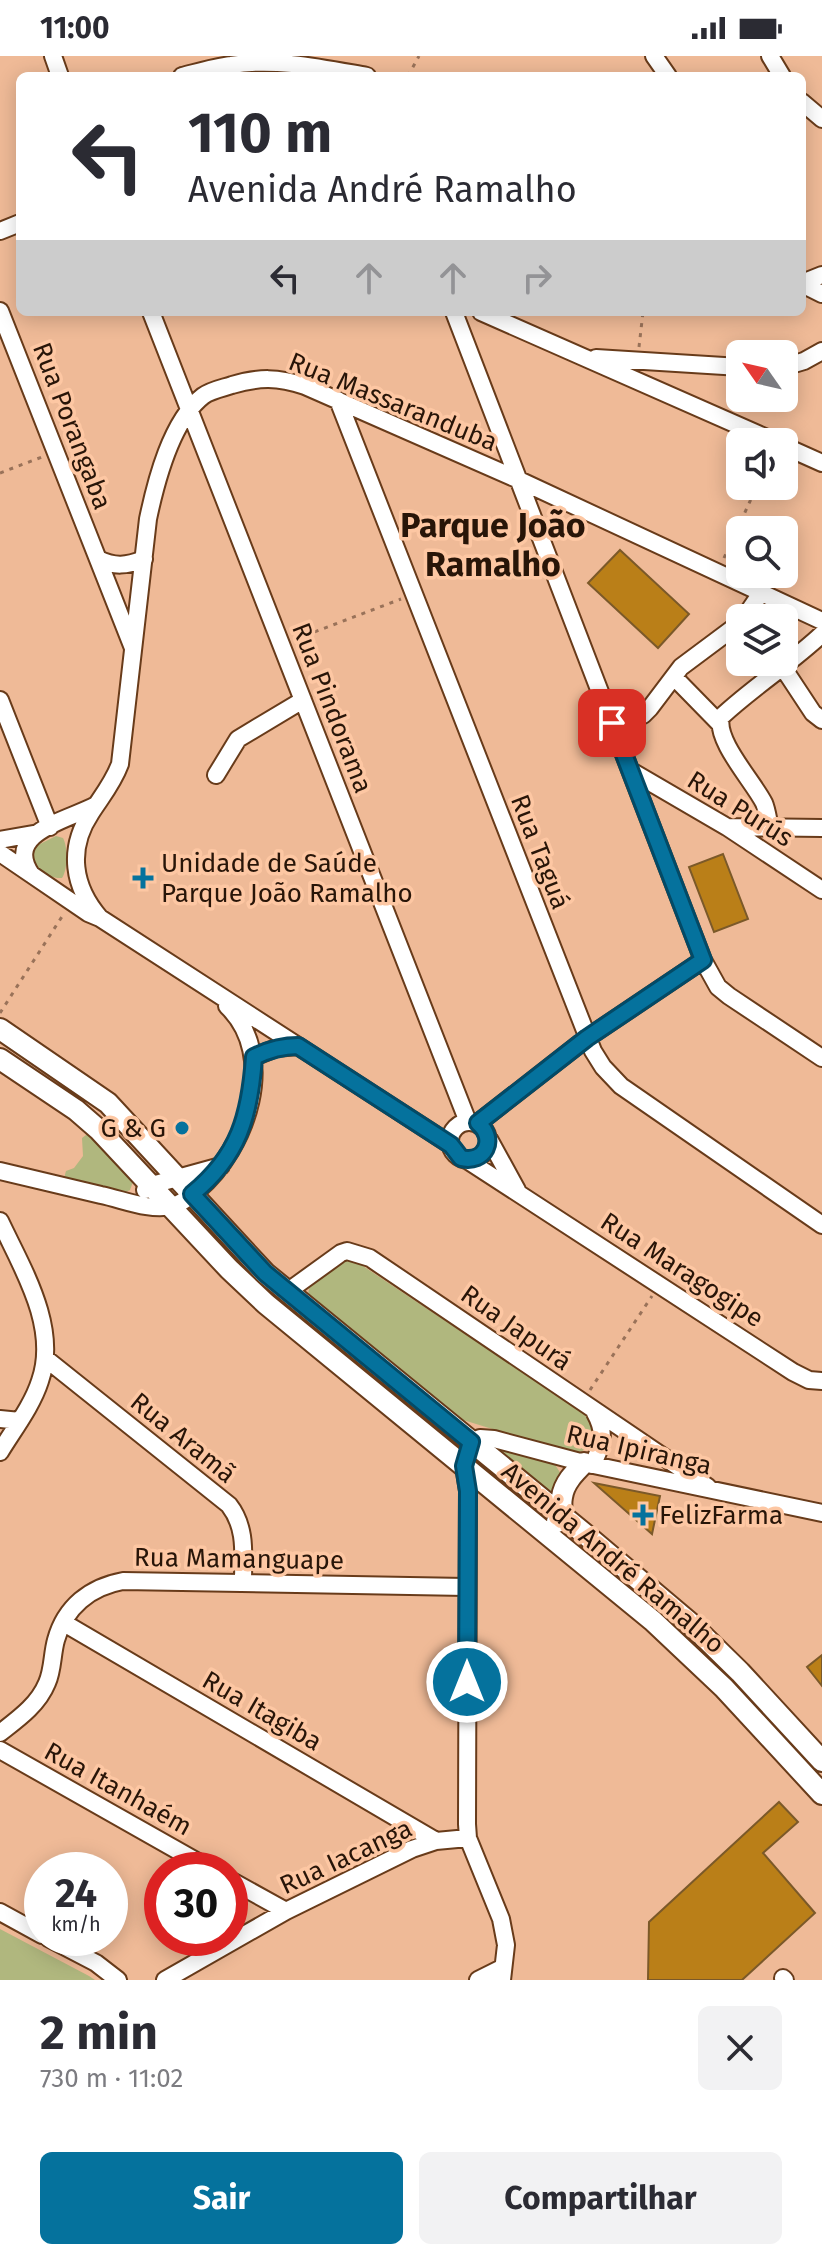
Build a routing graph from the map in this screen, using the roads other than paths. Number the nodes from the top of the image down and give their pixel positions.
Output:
1 (254, 59) edge
2 (199, 72) edge
3 (343, 72) edge
4 (806, 105) edge
5 (822, 119) edge
6 (0, 311) edge
7 (153, 316) edge
8 (456, 316) edge
9 (490, 316) edge
10 (822, 351) edge
11 (586, 357) junction
12 (798, 363) edge
13 (726, 366) edge
14 (338, 400) junction
15 (190, 409) junction
16 (745, 428) edge
17 (798, 452) edge
18 (822, 463) edge
19 (519, 480) junction
20 (98, 559) junction
21 (144, 559) junction
22 (761, 593) junction
23 (754, 604) edge
24 (822, 621) edge
25 (726, 633) edge
26 (822, 634) edge
27 (134, 649) junction
28 (798, 656) edge
29 (769, 676) edge
30 (789, 676) edge
31 (674, 677) junction
32 (0, 700) edge
33 (303, 700) junction
34 (822, 720) edge
35 (612, 723) junction
36 (719, 723) junction
37 (631, 771) junction
38 (216, 775) dead end
39 (97, 804) junction
40 (52, 826) junction
41 (727, 827) junction
42 (770, 828) junction
43 (822, 828) edge
44 (33, 834) junction
45 (0, 840) edge
46 (77, 844) junction
47 (0, 853) edge
48 (75, 871) junction
49 (31, 874) junction
50 (48, 886) junction
51 (822, 890) edge
52 (100, 918) junction
53 (703, 960) junction
54 (212, 991) junction
55 (0, 1029) edge
56 (587, 1038) junction
57 (298, 1046) junction
58 (254, 1057) junction
59 (822, 1058) edge
60 (0, 1059) edge
61 (119, 1113) junction
62 (99, 1130) junction
63 (463, 1130) junction
64 (489, 1139) junction
65 (467, 1160) junction
66 (0, 1171) edge
67 (152, 1185) junction
68 (186, 1187) junction
69 (518, 1192) junction
70 (126, 1201) junction
71 (171, 1206) junction
72 (0, 1221) edge
73 (822, 1225) edge
74 (287, 1292) junction
75 (45, 1358) junction
76 (822, 1381) edge
77 (587, 1407) junction
78 (0, 1419) edge
79 (20, 1421) junction
80 (471, 1442) junction
81 (0, 1452) edge
82 (588, 1464) junction
83 (464, 1466) junction
84 (716, 1492) junction
85 (822, 1513) edge
86 (562, 1516) junction
87 (545, 1531) junction
88 (243, 1583) junction
89 (466, 1587) junction
90 (64, 1623) junction
91 (0, 1733) edge
92 (0, 1750) edge
93 (822, 1761) edge
94 (822, 1794) edge
95 (468, 1838) junction
96 (436, 1841) junction
97 (180, 1852) edge
98 (248, 1890) edge
99 (286, 1911) junction
100 (0, 1912) edge
101 (24, 1925) edge
102 (83, 1956) edge
103 (502, 1974) edge
104 (118, 1980) edge
105 (165, 1980) edge
106 (478, 1980) edge

1 - 2 street
1 - 3 street
4 - 5 street
6 - 20 street, Rua Porangaba
7 - 15 street, Rua Pindorama
8 - 19 street
9 - 11 street
10 - 12 street
11 - 13 street
11 - 16 street
14 - 15 street, Rua Massaranduba
14 - 19 street, Rua Massaranduba
14 - 56 street, Rua Taguá
15 - 21 street, Rua Massaranduba
15 - 33 street, Rua Pindorama
17 - 18 street
19 - 22 street, Rua Massaranduba
19 - 35 street
20 - 21 street
20 - 27 street, Rua Porangaba
21 - 27 street, Rua Massaranduba
22 - 23 street
22 - 24 street, Rua Massaranduba
25 - 31 street
26 - 28 street
27 - 39 street, Rua Massaranduba
29 - 36 street
30 - 34 street
31 - 35 street
31 - 36 street
32 - 40 street
33 - 38 street
33 - 63 street, Rua Pindorama
35 - 37 street
36 - 42 street
37 - 41 street, Rua Purús
37 - 53 street
39 - 40 street
39 - 46 street, Rua Massaranduba
40 - 44 street
40 - 46 street
41 - 42 street
41 - 51 street, Rua Purús
42 - 43 street
44 - 45 street
44 - 49 street
46 - 48 street
47 - 49 street
48 - 50 street
48 - 52 street
49 - 50 street
50 - 52 street
52 - 54 street
53 - 56 street
53 - 59 street
54 - 57 street
54 - 58 street
55 - 61 main road, Avenida André Ramalho
56 - 63 street
56 - 73 street, Rua Taguá
57 - 58 street
57 - 63 street
58 - 68 street
60 - 62 main road, Avenida André Ramalho
61 - 62 main road
61 - 68 main road, Avenida André Ramalho
62 - 67 main road, Avenida André Ramalho
63 - 64 street
63 - 65 street
64 - 65 street
64 - 69 street, Rua Maragogipe
65 - 69 street, Rua Maragogipe
66 - 70 street
67 - 68 street
67 - 70 street
67 - 71 main road, Avenida André Ramalho
68 - 71 street
68 - 74 main road, Avenida André Ramalho
69 - 76 street, Rua Maragogipe
70 - 71 street
71 - 83 main road, Avenida André Ramalho
72 - 75 street
74 - 77 street, Rua Japurá
74 - 80 main road, Avenida André Ramalho
75 - 79 street
75 - 88 street, Rua Aramã
77 - 82 street
77 - 84 street, Rua Japurá
78 - 79 street
79 - 81 street
80 - 82 street, Rua Ipiranga
80 - 83 street
80 - 86 main road, Avenida André Ramalho
82 - 84 street, Rua Ipiranga
82 - 86 main road
83 - 87 main road, Avenida André Ramalho
83 - 89 street
84 - 85 street, Rua Ipiranga
86 - 87 main road
86 - 93 main road, Avenida André Ramalho
87 - 94 main road, Avenida André Ramalho
88 - 89 street, Rua Mamanguape
88 - 90 street, Rua Mamanguape
89 - 95 street
90 - 91 street, Rua Mamanguape
90 - 96 street, Rua Itagiba
92 - 97 street, Rua Itanhaém
95 - 96 street, Rua Iacanga
95 - 103 street
96 - 99 street, Rua Iacanga
98 - 99 street
99 - 105 street, Rua Iacanga
100 - 101 street
102 - 104 street
103 - 106 street

